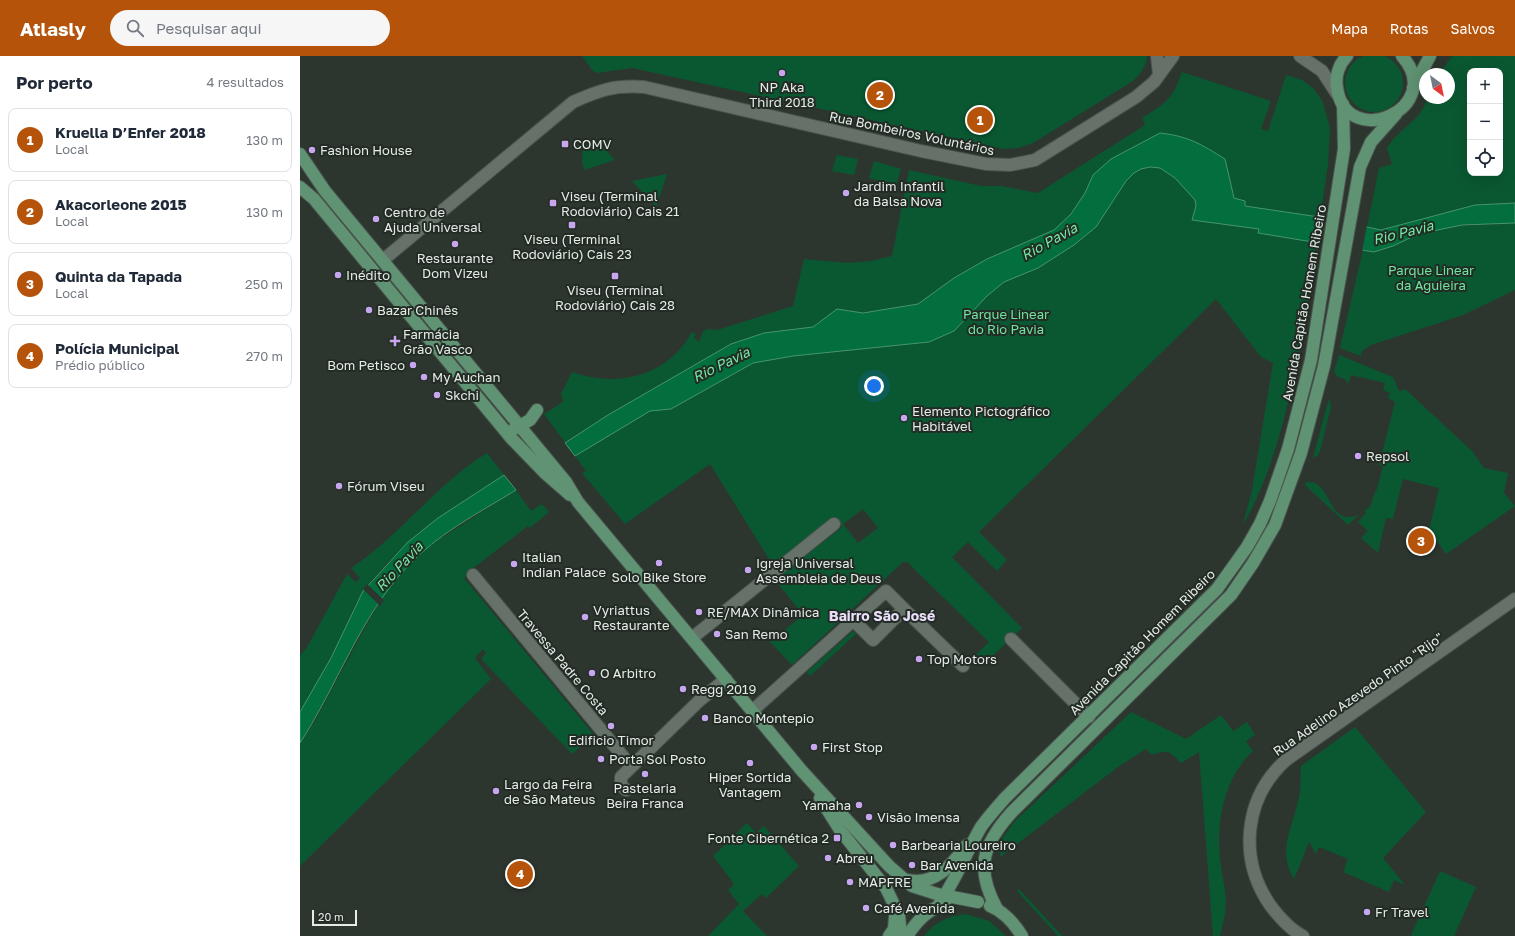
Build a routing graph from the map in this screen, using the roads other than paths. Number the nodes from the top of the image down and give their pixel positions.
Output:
1 (1157, 56) edge
2 (1173, 56) edge
3 (1300, 56) edge
4 (1347, 56) edge
5 (1402, 56) edge
6 (1430, 56) edge
7 (1159, 74) junction
8 (1340, 99) junction
9 (1408, 101) junction
10 (1396, 114) junction
11 (300, 154) edge
12 (303, 191) edge
13 (336, 226) junction
14 (383, 260) junction
15 (475, 394) junction
16 (537, 410) dead end
17 (522, 428) junction
18 (562, 484) junction
19 (834, 524) dead end
20 (473, 575) dead end
21 (1515, 599) edge
22 (904, 609) junction
23 (854, 621) junction
24 (692, 638) junction
25 (1011, 639) dead end
26 (963, 666) dead end
27 (726, 679) junction
28 (752, 711) junction
29 (1089, 717) junction
30 (632, 766) junction
31 (802, 770) junction
32 (626, 790) dead end
33 (982, 827) junction
34 (899, 876) junction
35 (945, 896) junction
36 (978, 902) junction
37 (895, 905) junction
38 (938, 906) junction
39 (997, 909) junction
40 (1013, 922) junction
41 (889, 936) edge
42 (901, 936) edge
43 (907, 936) edge
44 (1022, 936) edge
45 (1026, 936) edge
46 (1303, 936) edge

1 - 7 street
2 - 7 street, Rua Bombeiros Voluntários
3 - 8 street
4 - 8 main road, Avenida Capitão Homem Ribeiro
5 - 9 main road
6 - 9 main road
7 - 14 street, Rua Bombeiros Voluntários
8 - 10 main road
8 - 29 main road, Avenida Capitão Homem Ribeiro
9 - 10 main road
10 - 39 main road
11 - 14 main road
12 - 13 main road
13 - 14 main road
13 - 15 main road
14 - 17 main road
15 - 17 main road
15 - 18 main road
16 - 17 main road
17 - 18 main road
18 - 24 main road
19 - 24 street
20 - 30 street, Travessa Padre Costa
21 - 46 street, Rua Adelino Azevedo Pinto "Rijo"
22 - 23 street
22 - 23 street
22 - 26 street
23 - 28 street
24 - 27 main road
25 - 29 street
27 - 28 main road
27 - 30 street
28 - 31 main road
29 - 33 main road, Avenida Capitão Homem Ribeiro
30 - 32 street
31 - 34 main road
31 - 37 main road
33 - 34 main road
33 - 35 main road, Avenida Capitão Homem Ribeiro
34 - 35 main road
35 - 36 main road
35 - 38 main road, Avenida Capitão Homem Ribeiro
36 - 38 main road
36 - 39 main road
37 - 41 main road
37 - 42 main road
38 - 43 main road
39 - 40 main road
40 - 44 main road
40 - 45 main road

